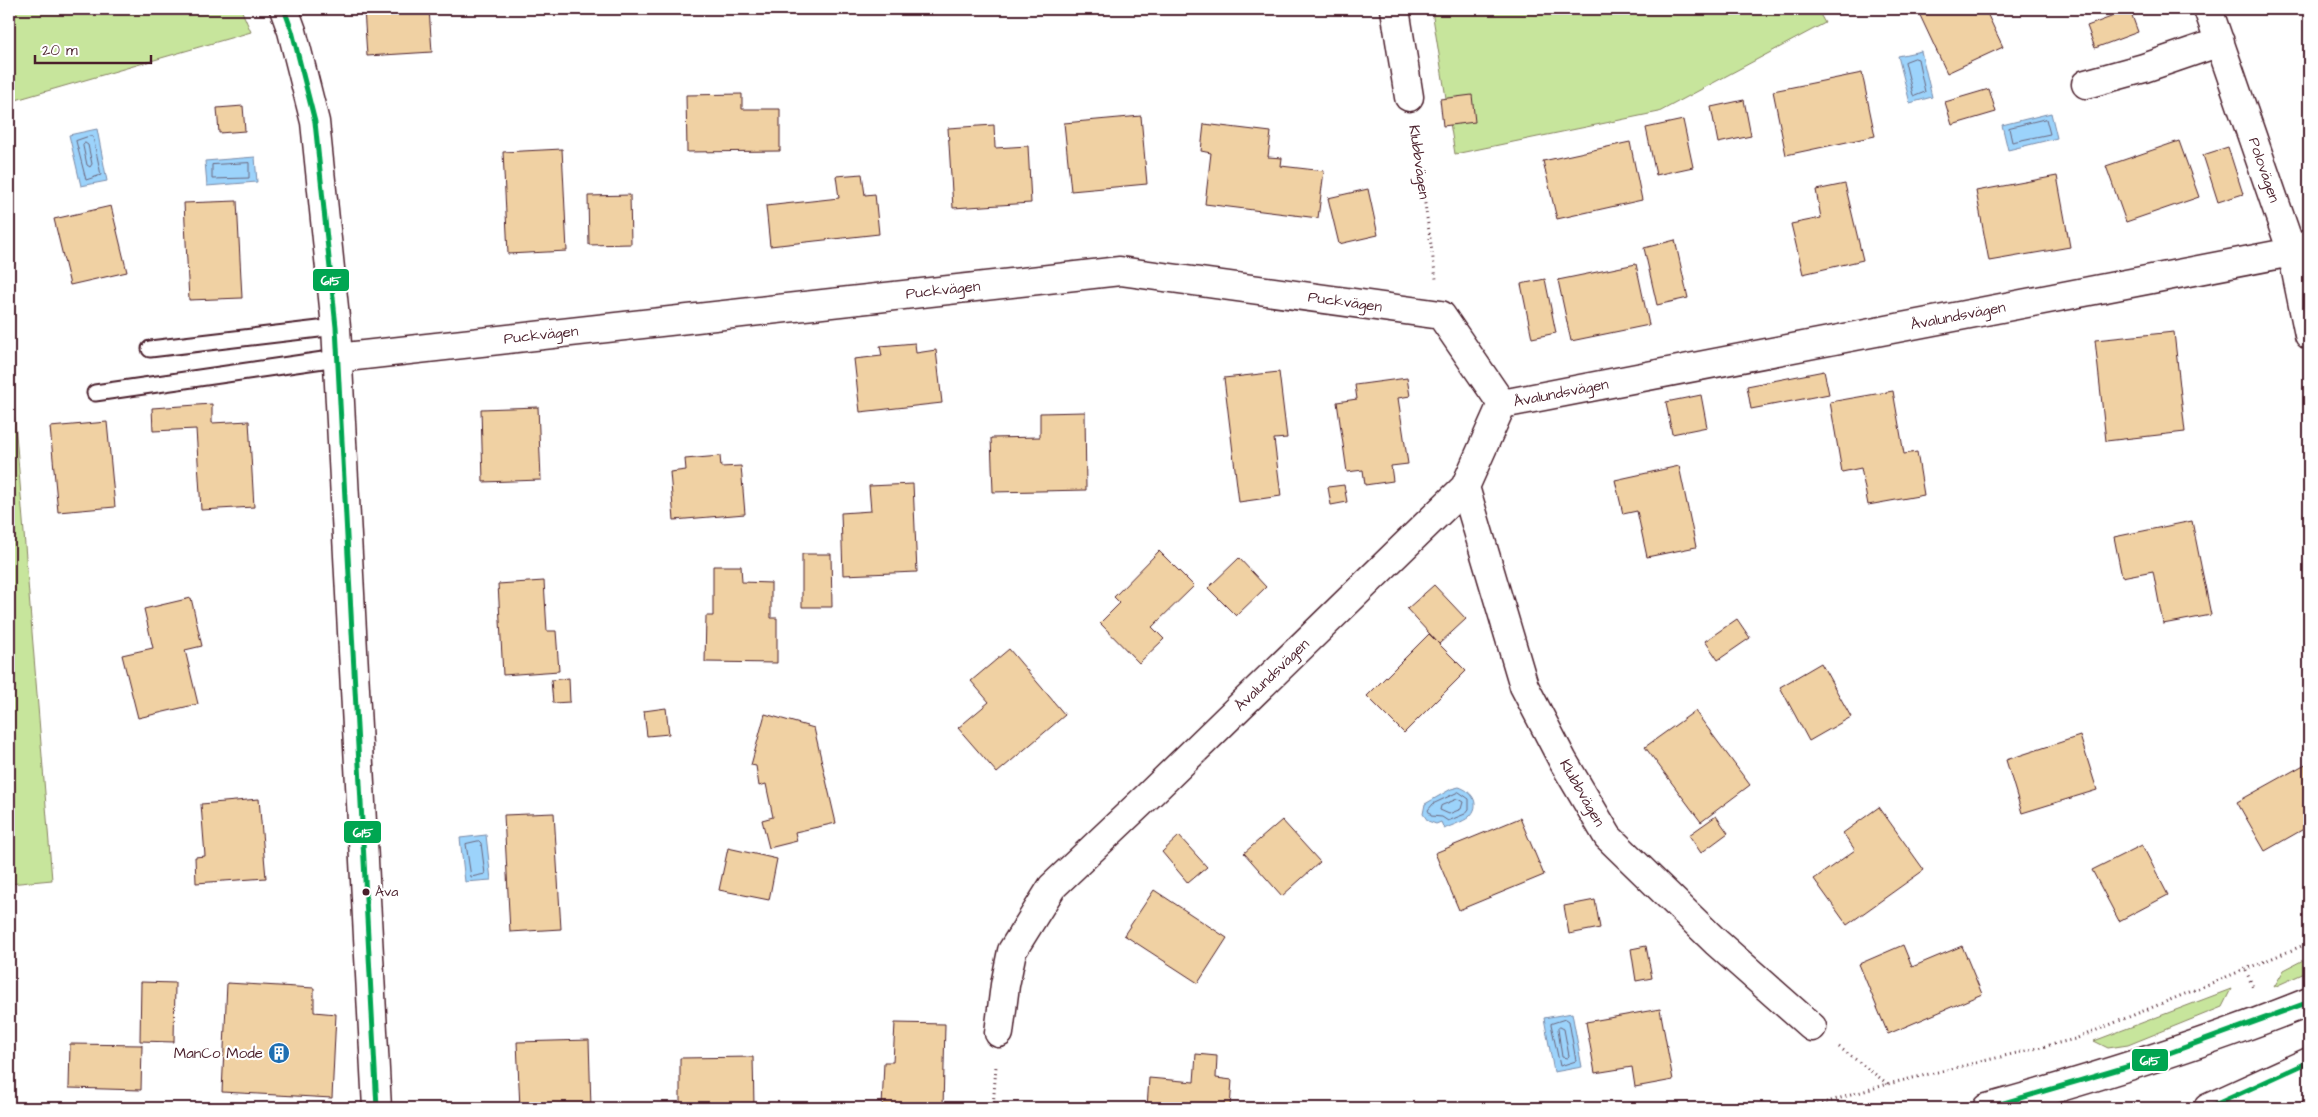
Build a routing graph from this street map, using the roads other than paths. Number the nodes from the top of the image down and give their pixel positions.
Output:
1 (284, 9) edge
2 (1395, 9) edge
3 (2208, 9) edge
4 (2220, 42) junction
5 (2086, 84) dead end
6 (1409, 96) road end
7 (2301, 248) edge
8 (336, 327) junction
9 (2309, 334) edge
10 (150, 349) dead end
11 (337, 358) junction
12 (95, 393) dead end
13 (1502, 404) junction
14 (1466, 487) junction
15 (2309, 1002) edge
16 (1812, 1027) road end
17 (999, 1033) road end
18 (2309, 1062) edge
19 (2309, 1085) edge
20 (378, 1108) edge
21 (1987, 1108) edge
22 (2208, 1108) edge
23 (2226, 1108) edge

1 - 8 street
2 - 6 street
3 - 4 street, Polovägen
4 - 5 street
4 - 7 street, Polovägen
7 - 9 street, Polovägen
7 - 13 street, Åvalundsvägen
8 - 10 lane
8 - 11 street
11 - 12 lane
11 - 13 street, Puckvägen
11 - 20 street
13 - 14 street, Åvalundsvägen
14 - 16 street, Klubbvägen
14 - 17 street, Åvalundsvägen
15 - 21 street
18 - 22 street
19 - 23 street

